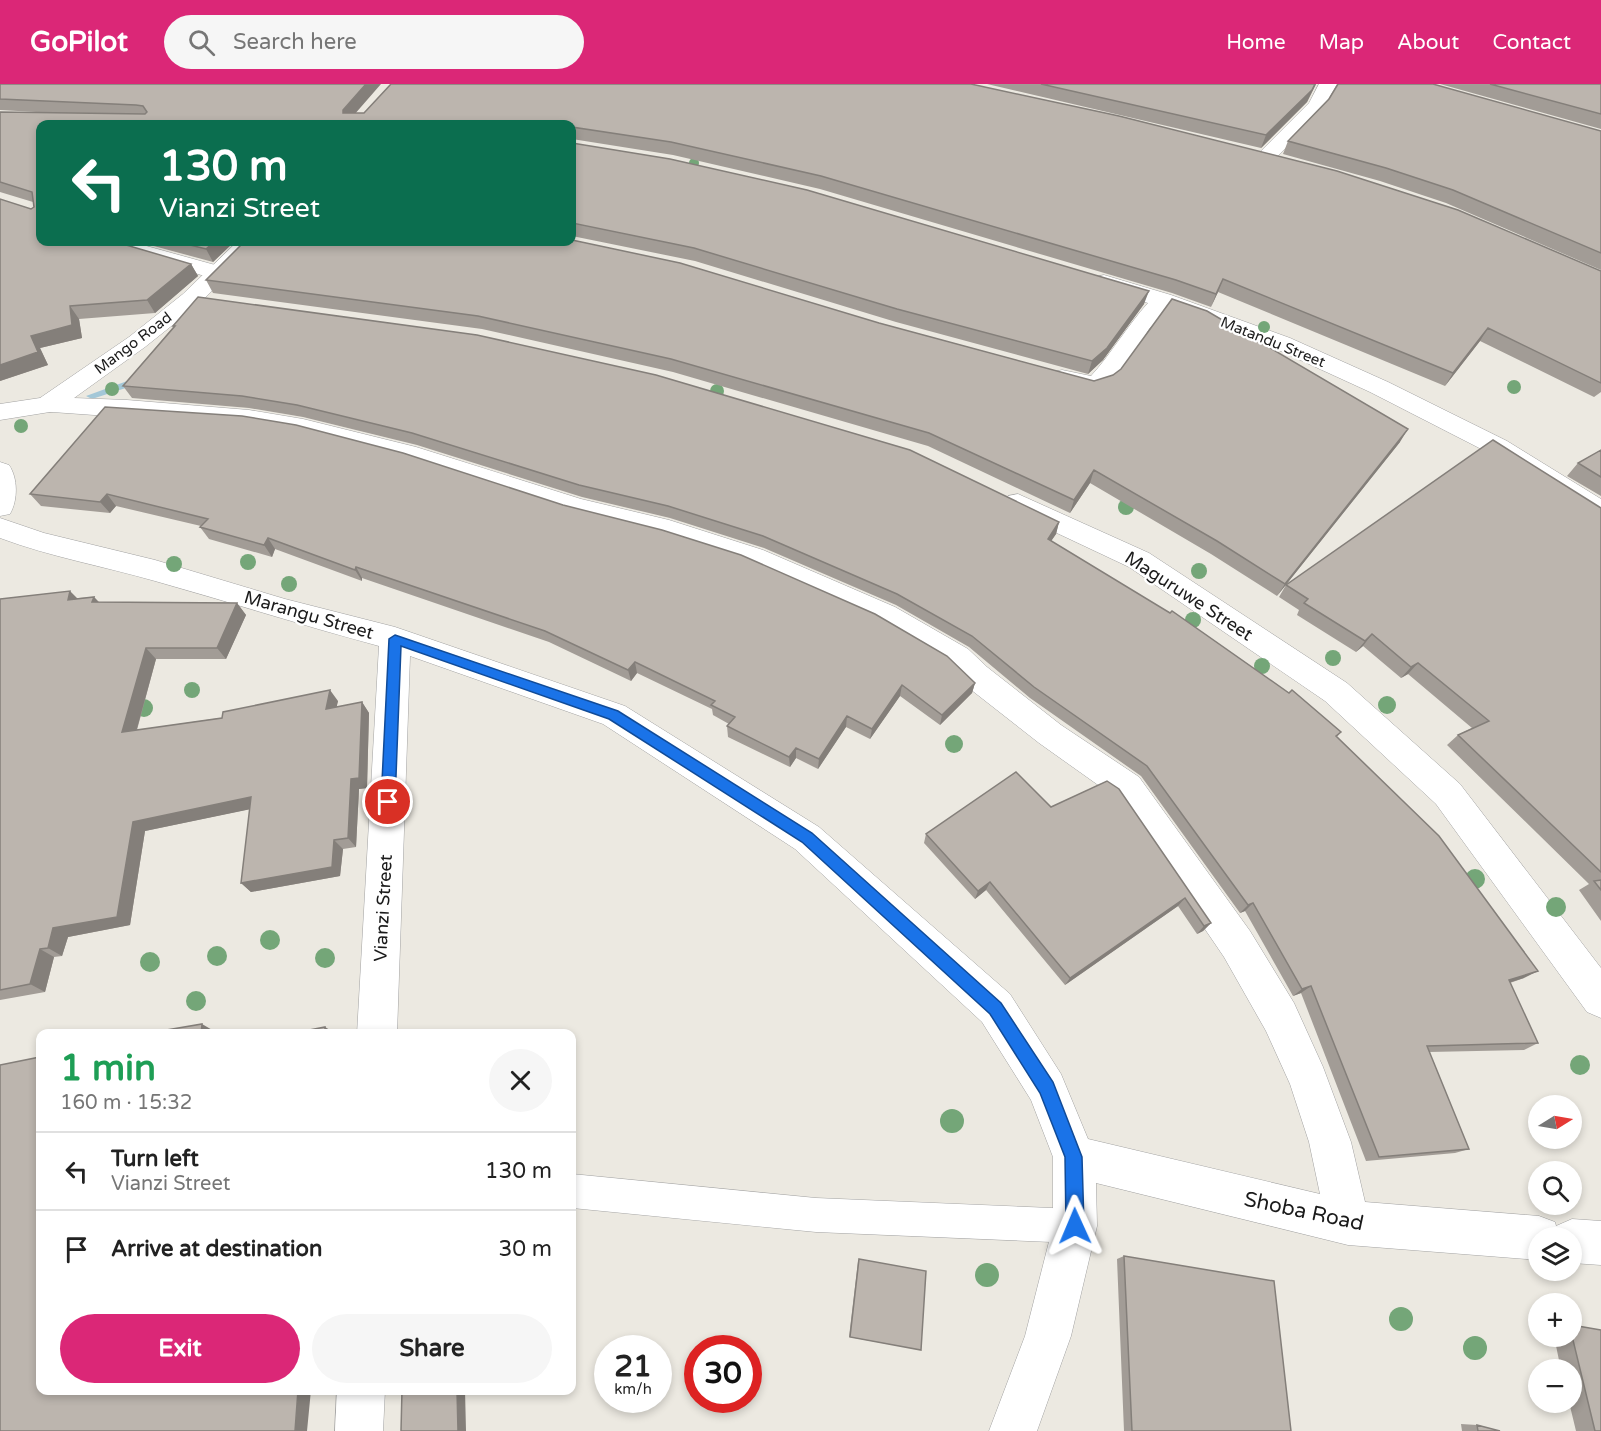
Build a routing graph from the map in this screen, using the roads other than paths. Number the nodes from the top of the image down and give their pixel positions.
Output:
1 (1328, 84) edge
2 (1244, 151) edge
3 (1267, 156) junction
4 (1287, 162) edge
5 (125, 246) edge
6 (244, 246) edge
7 (218, 273) junction
8 (1086, 276) edge
9 (191, 298) junction
10 (1162, 300) junction
11 (219, 302) edge
12 (1045, 372) edge
13 (47, 405) junction
14 (0, 412) edge
15 (0, 471) edge
16 (991, 490) edge
17 (0, 507) edge
18 (1601, 512) edge
19 (0, 528) edge
20 (395, 639) junction
21 (1601, 999) edge
22 (377, 1029) edge
23 (1074, 1157) junction
24 (576, 1191) edge
25 (1348, 1223) junction
26 (1075, 1226) junction
27 (1528, 1237) edge
28 (1582, 1242) edge
29 (1601, 1243) edge
30 (361, 1395) edge
31 (359, 1431) edge
32 (1013, 1431) edge

1 - 3 street
2 - 3 street
3 - 4 street
5 - 7 street
6 - 7 street, Mango Road
7 - 9 street, Mango Road
8 - 10 street, Matandu Street
9 - 11 street
9 - 13 street, Mango Road
10 - 12 street
10 - 18 street, Matandu Street
13 - 14 street, Mango Road
13 - 25 street
15 - 17 street
16 - 21 street, Maguruwe Street
19 - 20 street, Marangu Street
20 - 22 street, Vianzi Street
20 - 23 street, Marangu Street
23 - 25 street, Shoba Road
23 - 26 street, Marangu Street
24 - 26 lane
25 - 27 street, Shoba Road
26 - 32 street, Marangu Street
28 - 29 street
30 - 31 street

